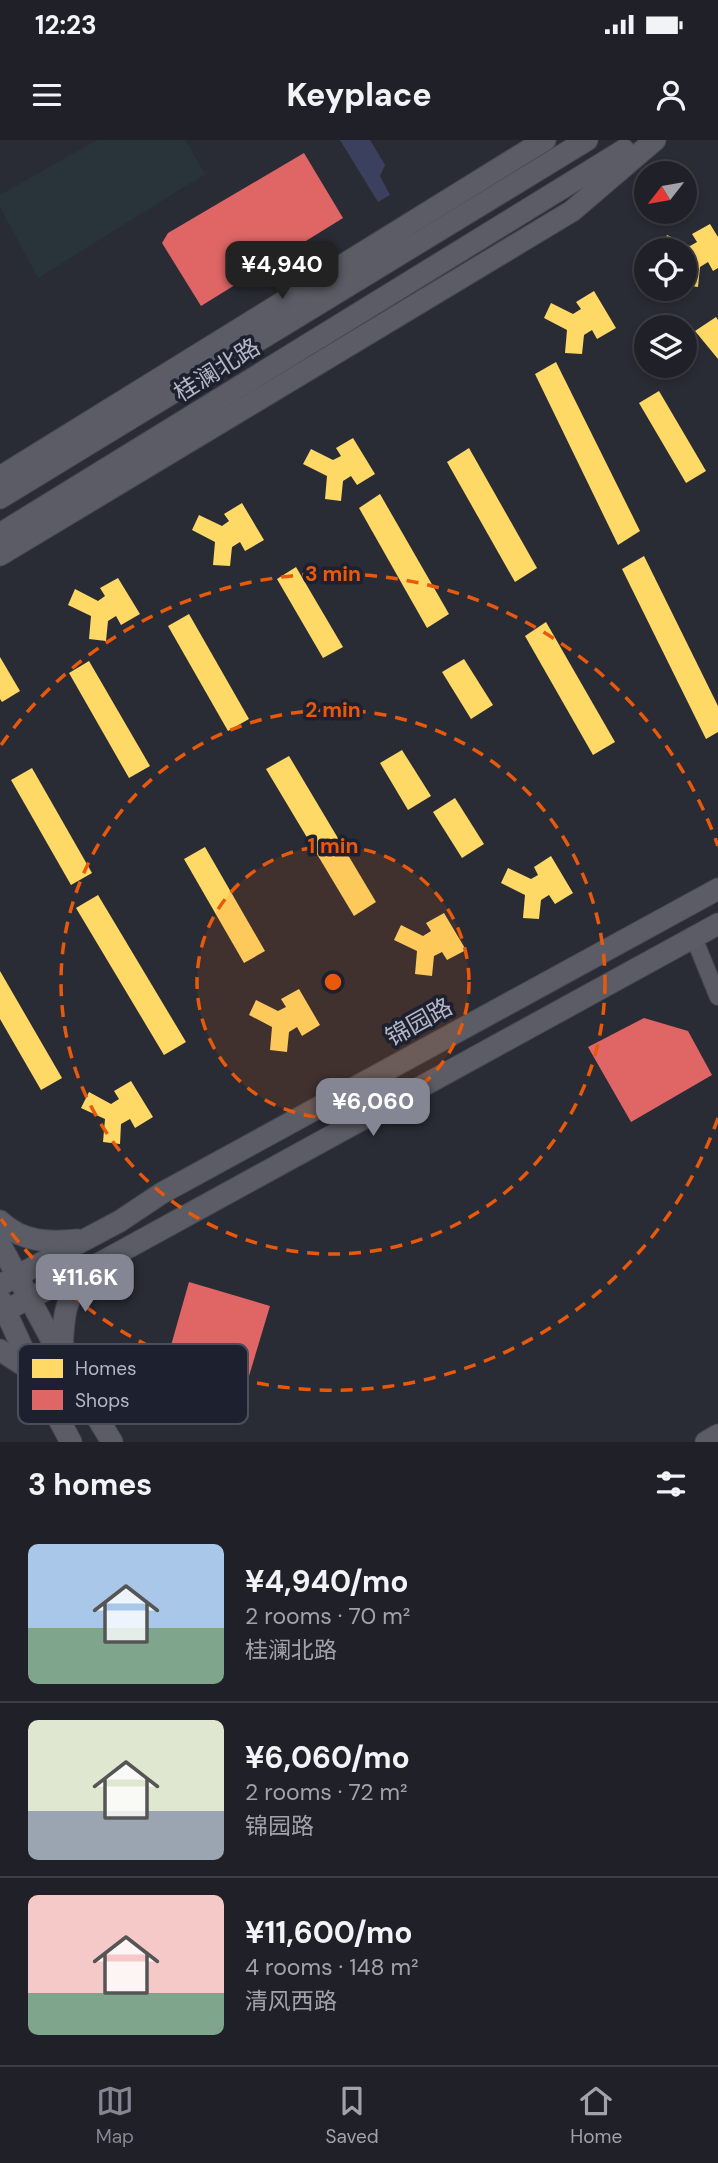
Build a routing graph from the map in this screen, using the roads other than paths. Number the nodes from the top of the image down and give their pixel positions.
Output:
1 (545, 140) edge
2 (587, 140) edge
3 (641, 140) edge
4 (655, 140) edge
5 (0, 477) edge
6 (0, 498) edge
7 (0, 534) edge
8 (0, 555) edge
9 (718, 888) edge
10 (718, 924) edge
11 (694, 938) junction
12 (718, 996) edge
13 (0, 1222) edge
14 (87, 1239) junction
15 (0, 1244) edge
16 (100, 1263) junction
17 (9, 1281) edge
18 (29, 1297) junction
19 (2, 1307) edge
20 (20, 1344) edge
21 (54, 1344) edge
22 (63, 1344) edge
23 (0, 1350) edge
24 (18, 1361) edge
25 (61, 1424) edge
26 (101, 1424) edge
27 (718, 1435) edge
28 (71, 1442) edge
29 (112, 1442) edge
30 (706, 1442) edge

1 - 5 main road
2 - 6 main road, 桂澜北路
3 - 7 main road, 桂澜北路
4 - 8 main road
9 - 14 main road, 锦园路
10 - 11 main road
11 - 12 street
11 - 16 main road
13 - 14 main road
14 - 17 main road, 锦园路
15 - 17 main road
16 - 18 main road
16 - 22 main road
17 - 18 main road
18 - 19 main road
18 - 21 main road
19 - 20 main road
23 - 24 main road
25 - 28 main road
26 - 29 main road
27 - 30 main road

